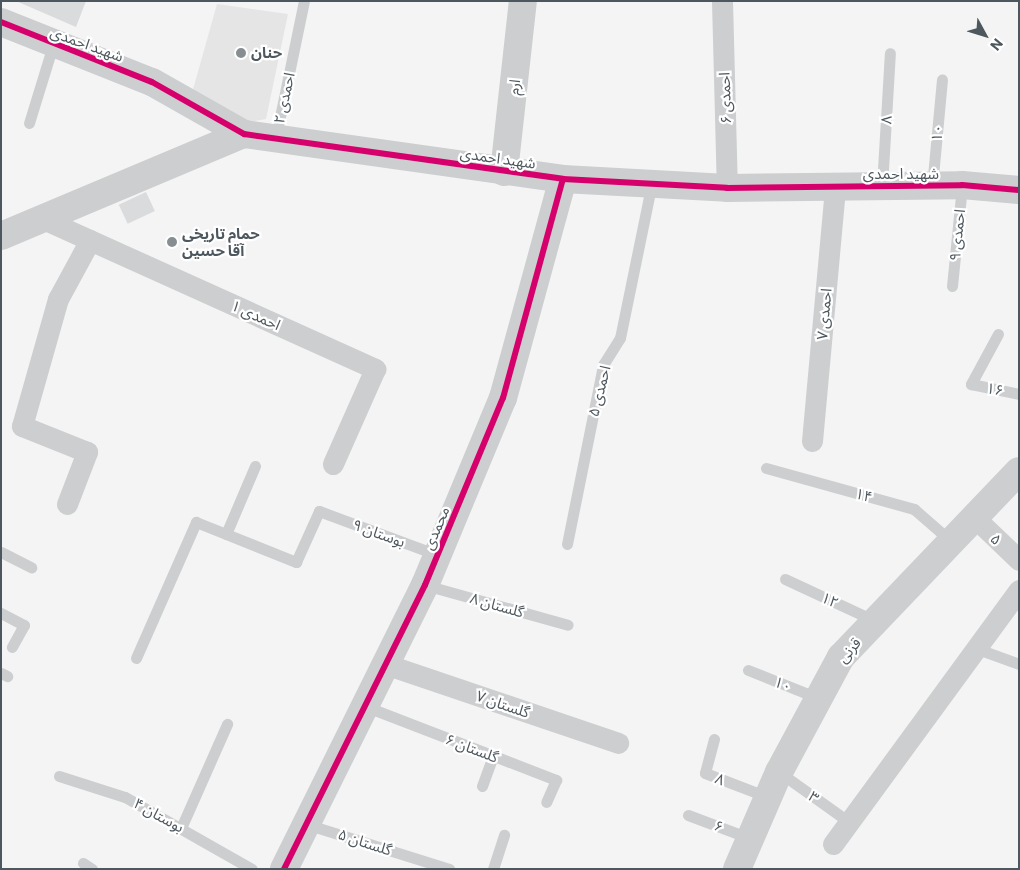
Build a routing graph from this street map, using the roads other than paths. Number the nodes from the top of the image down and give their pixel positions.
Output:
1 (304, 1) edge
2 (523, 1) edge
3 (722, 5) edge
4 (1, 22) edge
5 (53, 46) junction
6 (890, 53) dead end
7 (942, 79) dead end
8 (29, 123) dead end
9 (244, 134) junction
10 (276, 136) junction
11 (504, 172) junction
12 (563, 179) junction
13 (652, 182) junction
14 (962, 185) junction
15 (882, 186) junction
16 (835, 187) junction
17 (727, 188) junction
18 (932, 188) junction
19 (1019, 190) edge
20 (41, 218) junction
21 (1, 236) edge
22 (90, 240) junction
23 (952, 286) dead end
24 (998, 334) dead end
25 (1019, 394) edge
26 (812, 441) dead end
27 (333, 464) dead end
28 (255, 466) dead end
29 (766, 468) dead end
30 (1019, 472) edge
31 (67, 504) dead end
32 (974, 517) junction
33 (226, 534) junction
34 (952, 542) junction
35 (567, 544) dead end
36 (1, 552) edge
37 (438, 555) junction
38 (1019, 560) edge
39 (31, 568) dead end
40 (785, 579) dead end
41 (425, 585) junction
42 (1019, 590) edge
43 (1, 613) edge
44 (875, 622) junction
45 (568, 625) dead end
46 (12, 647) dead end
47 (975, 648) junction
48 (136, 658) dead end
49 (1019, 664) edge
50 (388, 665) junction
51 (748, 670) dead end
52 (818, 698) junction
53 (367, 707) junction
54 (228, 724) dead end
55 (714, 739) dead end
56 (618, 743) dead end
57 (493, 756) junction
58 (779, 772) junction
59 (60, 776) dead end
60 (482, 786) dead end
61 (768, 797) junction
62 (546, 802) dead end
63 (688, 815) dead end
64 (849, 822) junction
65 (309, 825) junction
66 (181, 828) junction
67 (504, 835) dead end
68 (750, 838) junction
69 (833, 844) dead end
70 (252, 869) edge
71 (284, 869) edge
72 (449, 869) edge
73 (493, 869) edge
74 (737, 869) edge

1 - 10 lane, احمدی ۲
2 - 11 street, ارم
3 - 17 street, احمدی ۶
4 - 5 street, شهید احمدی
5 - 8 lane
5 - 9 street, شهید احمدی
6 - 15 lane, ۸
7 - 18 lane, ۱۰
9 - 10 street, شهید احمدی
9 - 20 street, شهید احمدی
10 - 11 street, شهید احمدی
11 - 12 street, شهید احمدی
12 - 13 street, شهید احمدی
12 - 37 street, محمدی
13 - 17 street, شهید احمدی
13 - 35 lane, احمدی ۵
14 - 18 street, شهید احمدی
14 - 19 street, شهید احمدی
14 - 23 lane, احمدی ۹
15 - 16 street, شهید احمدی
15 - 18 street, شهید احمدی
16 - 17 street, شهید احمدی
16 - 26 street, احمدی ۷
20 - 21 street, شهید احمدی
20 - 22 street, احمدی ۱
22 - 27 street, احمدی ۱
22 - 31 street
24 - 25 lane, ۱۶
28 - 33 lane
29 - 34 lane, ۱۴
30 - 32 street, قرنی
32 - 34 street, قرنی
32 - 38 street, ۵
33 - 37 lane, بوستان ۹
33 - 48 lane
34 - 44 street, قرنی
36 - 39 lane
37 - 41 street, محمدی
40 - 44 lane, ۱۲
41 - 45 lane, گلستان ۸
41 - 50 street, محمدی
42 - 47 street
43 - 46 lane
44 - 52 street, قرنی
47 - 49 lane
47 - 64 street
50 - 53 street, محمدی
50 - 56 street, گلستان ۷
51 - 52 lane, ۱۰
52 - 58 street, قرنی
53 - 57 lane, گلستان ۶
53 - 65 street, محمدی
54 - 66 lane
55 - 61 lane, ۸
57 - 60 lane
57 - 62 lane, گلستان ۶
58 - 61 street, قرنی
58 - 64 lane, ۳
59 - 66 lane, بوستان ۴
61 - 68 street, قرنی
63 - 68 lane, ۶
64 - 69 street
65 - 71 street, محمدی
65 - 72 lane, گلستان ۵
66 - 70 lane, بوستان ۴
67 - 73 lane
68 - 74 street, قرنی

